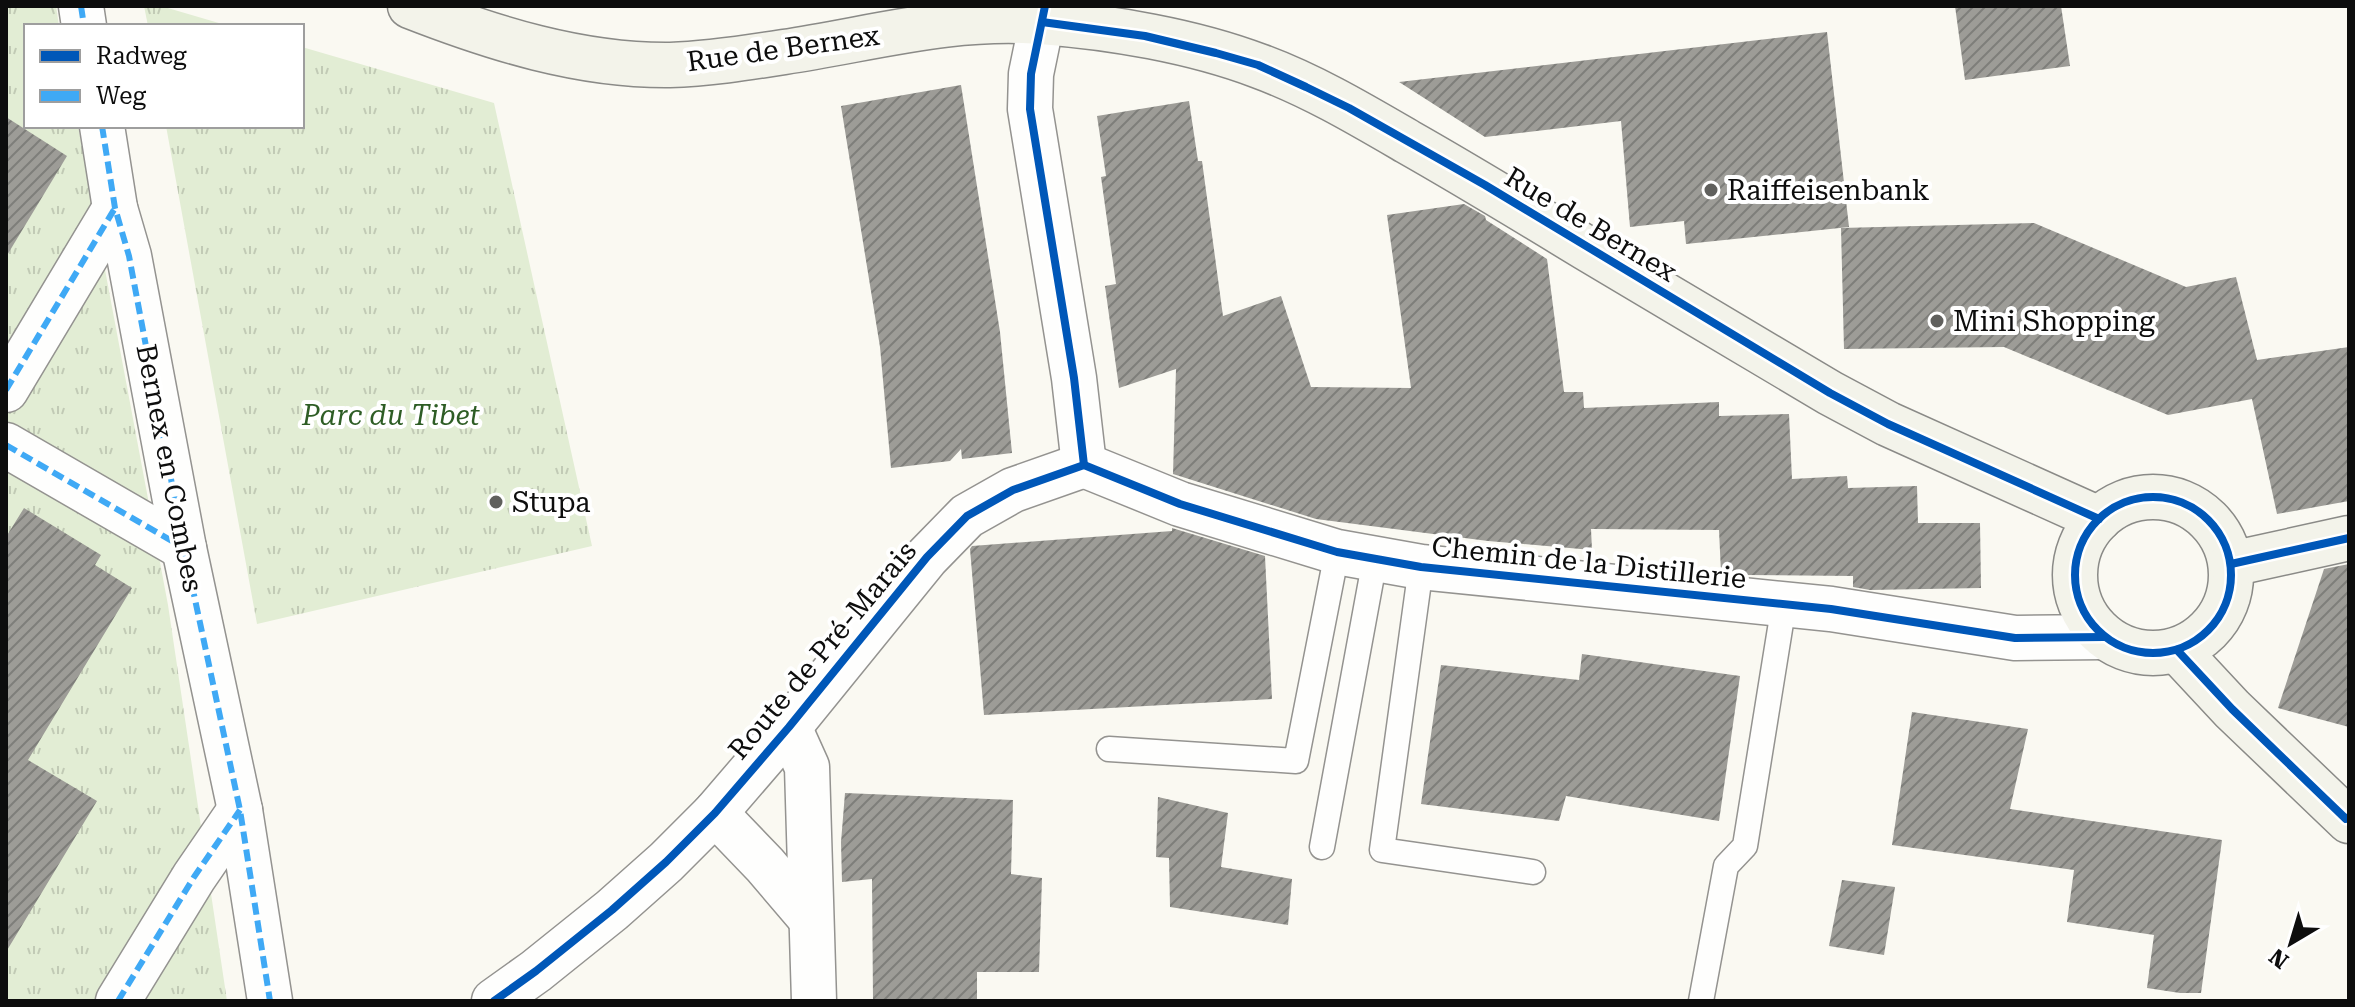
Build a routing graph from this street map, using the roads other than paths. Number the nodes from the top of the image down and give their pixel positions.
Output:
1 (410, 6) edge
2 (1044, 14) edge
3 (102, 128) edge
4 (115, 208) junction
5 (6, 390) edge
6 (6, 445) edge
7 (1084, 465) junction
8 (2099, 519) junction
9 (2349, 538) edge
10 (184, 548) junction
11 (1356, 556) junction
12 (2231, 564) junction
13 (1421, 567) junction
14 (1784, 604) junction
15 (2104, 637) junction
16 (2177, 650) junction
17 (789, 727) junction
18 (1109, 749) dead end
19 (240, 810) junction
20 (715, 813) junction
21 (2348, 819) edge
22 (1322, 847) dead end
23 (1533, 872) dead end
24 (811, 919) junction
25 (118, 1001) edge
26 (270, 1001) edge
27 (494, 1001) edge
28 (814, 1001) edge
29 (1701, 1001) edge

1 - 2 street, Rue de Bernex
2 - 7 street
2 - 8 street, Rue de Bernex
3 - 4 street, Bernex en Combes
4 - 5 street
4 - 10 street, Bernex en Combes
6 - 10 street
7 - 11 street, Chemin de la Distillerie
7 - 17 street, Route de Pré-Marais
8 - 12 street
8 - 15 street
9 - 12 street
10 - 19 street, Bernex en Combes
11 - 13 street, Chemin de la Distillerie
11 - 18 lane
11 - 22 lane
12 - 16 street
13 - 14 street, Chemin de la Distillerie
13 - 23 lane
14 - 15 street, Chemin de la Distillerie
14 - 29 lane
15 - 16 street
16 - 21 street
17 - 20 street, Route de Pré-Marais
17 - 24 street
19 - 25 street
19 - 26 street, Bernex en Combes
20 - 24 street
20 - 27 street, Route de Pré-Marais
24 - 28 street

